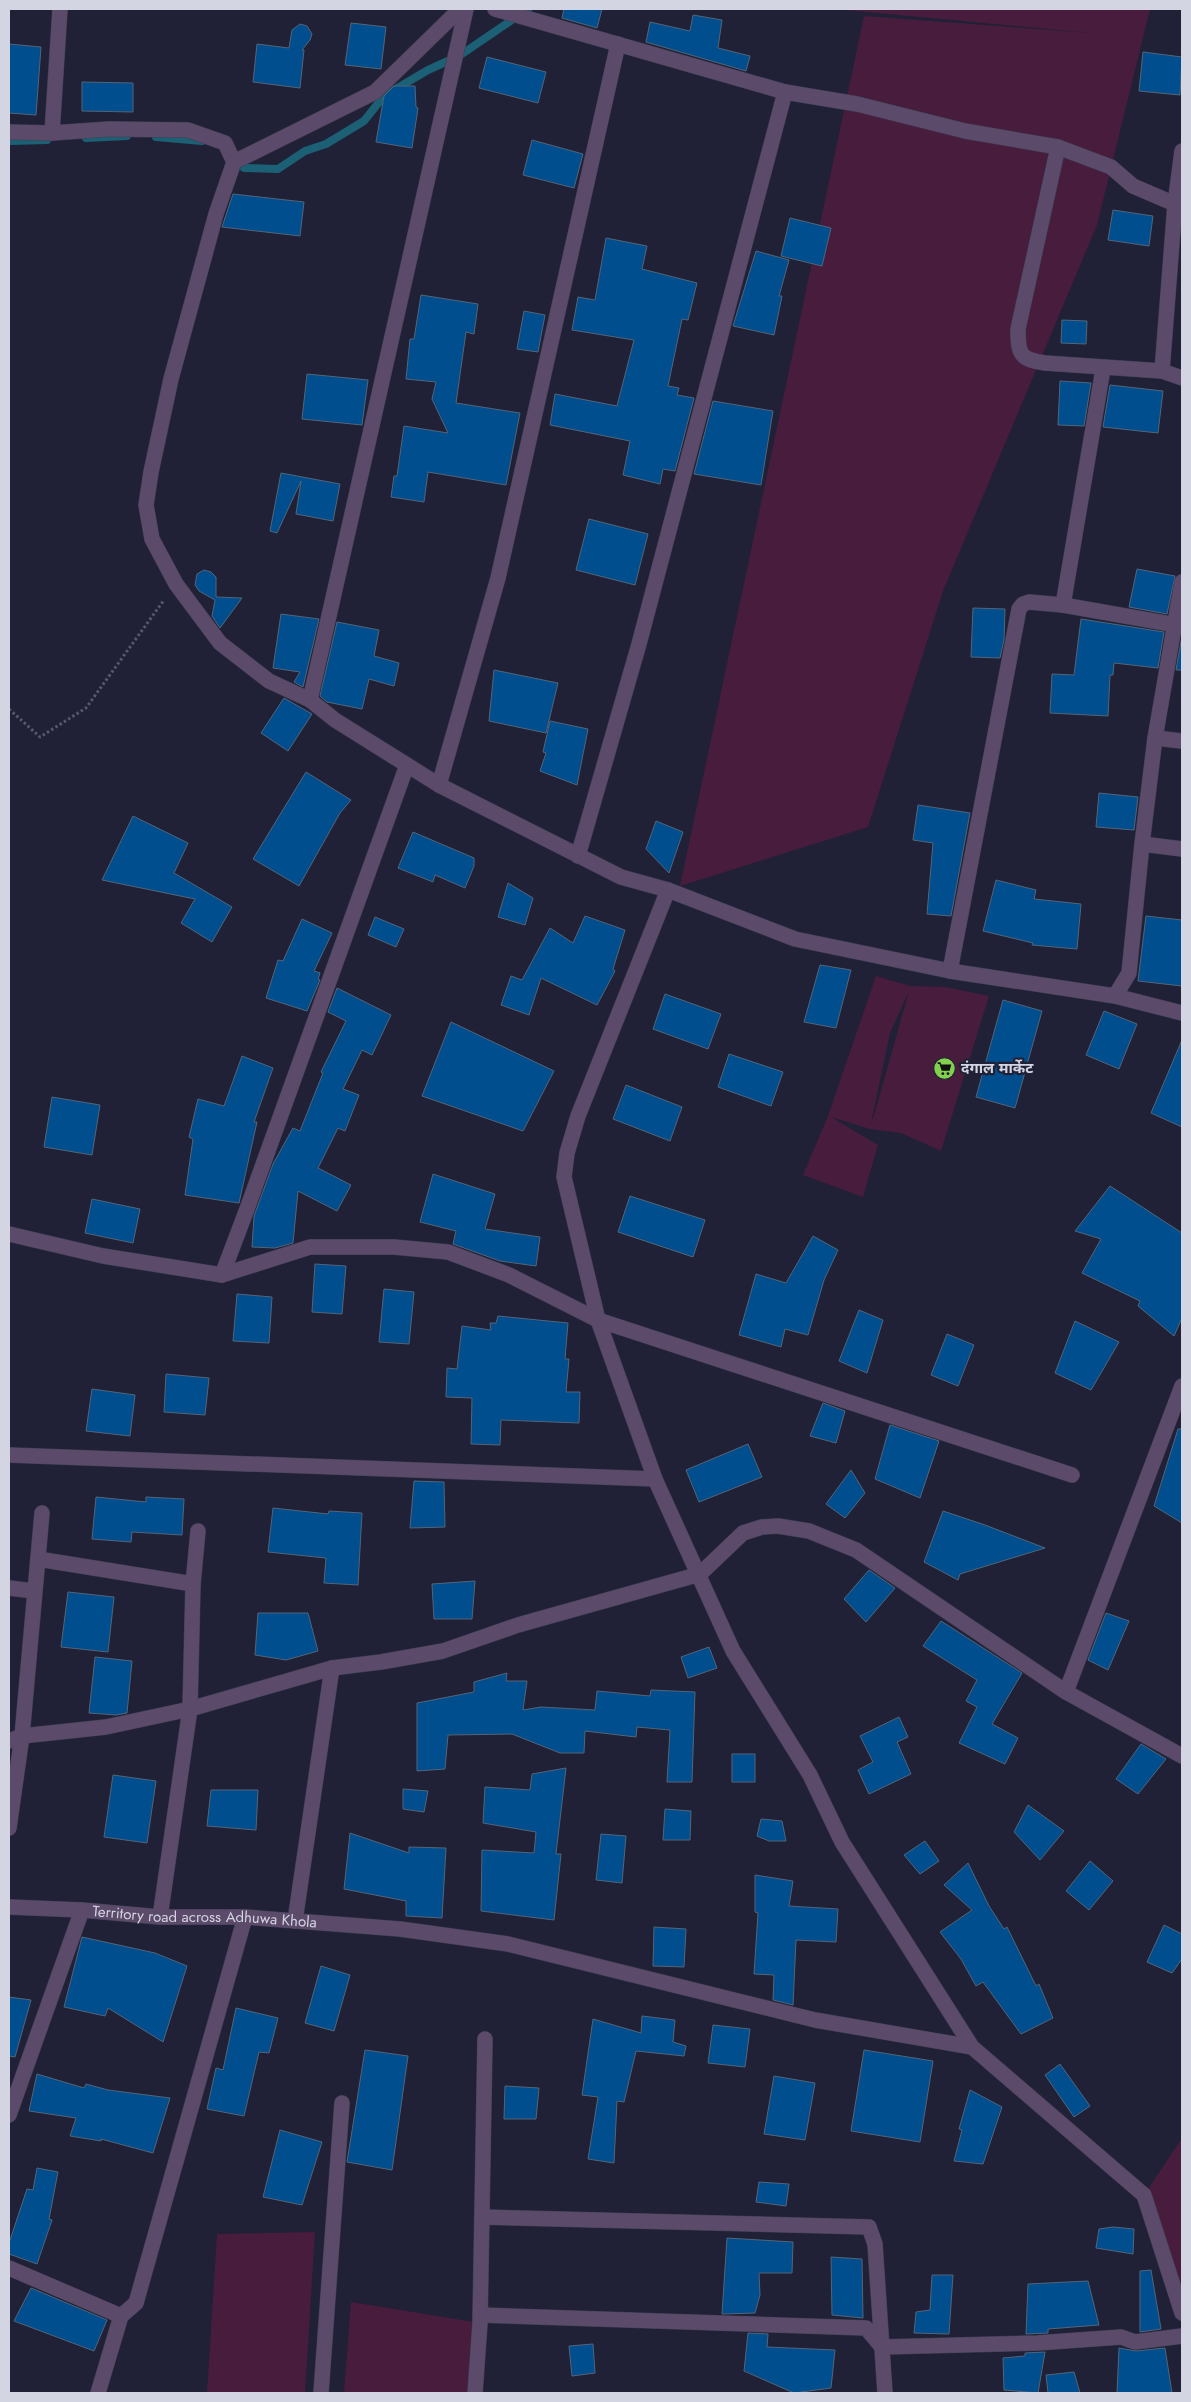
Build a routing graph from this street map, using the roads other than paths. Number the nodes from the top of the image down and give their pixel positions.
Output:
1 (60, 9) edge
2 (460, 9) edge
3 (466, 9) edge
4 (495, 9) edge
5 (618, 44) junction
6 (785, 92) junction
7 (9, 132) edge
8 (52, 133) junction
9 (1058, 147) junction
10 (1182, 150) edge
11 (234, 162) junction
12 (1175, 204) junction
13 (1103, 368) junction
14 (1162, 371) junction
15 (1182, 378) edge
16 (1182, 582) edge
17 (1063, 605) junction
18 (1179, 626) edge
19 (310, 700) junction
20 (1155, 738) junction
21 (1182, 741) edge
22 (407, 765) junction
23 (439, 785) junction
24 (1142, 844) junction
25 (1182, 849) edge
26 (578, 856) junction
27 (668, 890) junction
28 (950, 971) junction
29 (1115, 996) junction
30 (1182, 1013) edge
31 (9, 1234) edge
32 (222, 1275) junction
33 (598, 1320) junction
34 (1182, 1386) edge
35 (9, 1455) edge
36 (1072, 1475) dead end
37 (655, 1479) junction
38 (42, 1513) dead end
39 (198, 1531) dead end
40 (38, 1559) junction
41 (700, 1574) junction
42 (193, 1584) junction
43 (9, 1588) edge
44 (34, 1592) junction
45 (332, 1668) junction
46 (1066, 1692) junction
47 (190, 1709) junction
48 (15, 1739) edge
49 (1182, 1756) edge
50 (9, 1828) edge
51 (9, 1907) edge
52 (82, 1910) junction
53 (160, 1917) junction
54 (245, 1917) junction
55 (294, 1921) junction
56 (485, 2039) dead end
57 (972, 2047) junction
58 (342, 2103) dead end
59 (9, 2115) edge
60 (482, 2217) junction
61 (9, 2268) edge
62 (1182, 2313) edge
63 (480, 2315) junction
64 (121, 2316) junction
65 (1182, 2336) edge
66 (882, 2346) junction
67 (98, 2393) edge
68 (321, 2393) edge
69 (475, 2393) edge
70 (885, 2393) edge

1 - 8 street
2 - 11 street
3 - 19 street
4 - 5 street
5 - 6 street
5 - 23 street
6 - 9 street
6 - 26 street
7 - 8 street
8 - 11 street
9 - 12 street
9 - 13 street
10 - 12 street
11 - 19 street
12 - 14 street
13 - 14 street
13 - 17 street
14 - 15 street
16 - 18 street
17 - 18 street
17 - 28 street
18 - 20 street
19 - 22 street
20 - 21 street
20 - 24 street
22 - 23 street
22 - 32 street
23 - 26 street
24 - 25 street
24 - 29 street
26 - 27 street
27 - 28 street
27 - 33 street
28 - 29 street
29 - 30 street
31 - 32 street
32 - 33 street
33 - 36 street
33 - 37 street
34 - 46 street
35 - 37 street
37 - 41 street
38 - 40 street
39 - 42 street
40 - 42 street
40 - 44 street
41 - 45 street
41 - 46 street
41 - 57 street
42 - 47 street
43 - 44 street
44 - 48 street
45 - 47 street
45 - 55 street
46 - 49 street
47 - 48 street
47 - 53 street
48 - 50 street
51 - 52 street, Territory road across Adhuwa Khola
52 - 53 street, Territory road across Adhuwa Khola
52 - 59 street
53 - 54 street, Territory road across Adhuwa Khola
54 - 55 street, Territory road across Adhuwa Khola
54 - 64 street
55 - 57 street, Territory road across Adhuwa Khola
56 - 60 street
57 - 62 street
58 - 68 street
60 - 63 street
60 - 66 street
61 - 64 street
63 - 66 street
63 - 69 street
64 - 67 street
65 - 66 street
66 - 70 street

